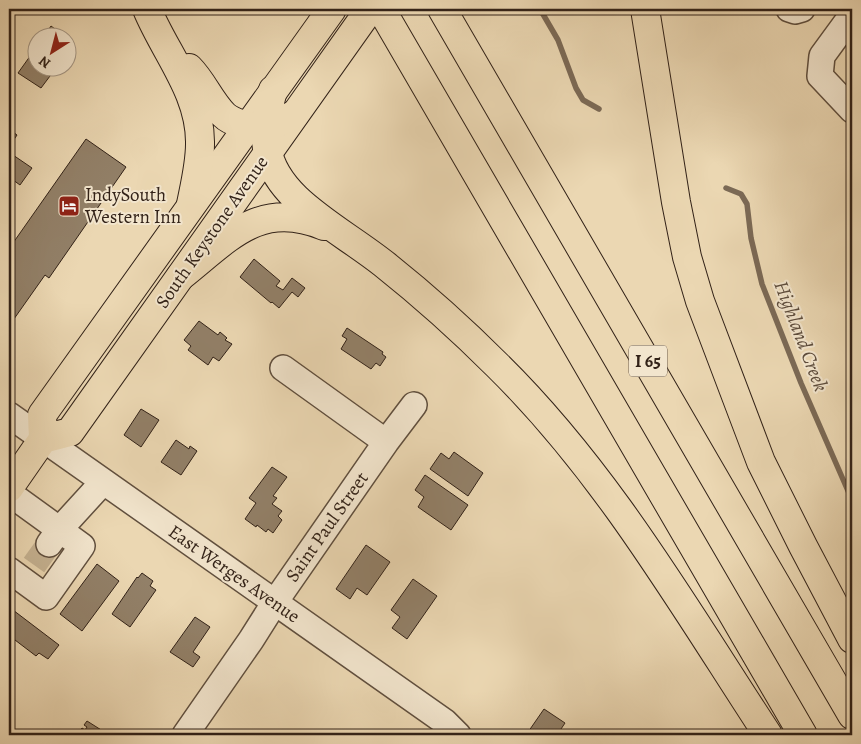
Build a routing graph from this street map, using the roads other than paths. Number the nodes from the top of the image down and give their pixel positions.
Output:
1 (147, 9) edge
2 (332, 9) edge
3 (370, 9) edge
4 (381, 9) edge
5 (442, 9) edge
6 (645, 9) edge
7 (789, 9) edge
8 (802, 9) edge
9 (852, 15) edge
10 (168, 48) junction
11 (852, 110) edge
12 (260, 135) junction
13 (191, 204) junction
14 (342, 234) junction
15 (181, 276) junction
16 (283, 368) dead end
17 (414, 405) dead end
18 (9, 415) edge
19 (43, 439) junction
20 (386, 442) junction
21 (104, 482) junction
22 (9, 488) edge
23 (9, 492) edge
24 (48, 532) junction
25 (19, 568) edge
26 (275, 602) junction
27 (852, 640) edge
28 (852, 715) edge
29 (185, 735) edge
30 (458, 735) edge
31 (768, 735) edge
32 (803, 735) edge

1 - 10 main road
2 - 12 main road, South Keystone Avenue
3 - 12 main road, South Keystone Avenue
4 - 32 main road
5 - 28 main road, I 65
6 - 27 main road
7 - 8 street
9 - 11 street
10 - 12 main road
10 - 13 main road
12 - 13 main road, South Keystone Avenue
12 - 14 main road
12 - 15 main road, South Keystone Avenue
13 - 19 main road, South Keystone Avenue
14 - 15 main road
14 - 31 main road
15 - 19 main road, South Keystone Avenue
16 - 20 street
17 - 20 street, Saint Paul Street
18 - 19 street, East Werges Avenue
19 - 21 street, East Werges Avenue
19 - 22 main road
20 - 26 street, Saint Paul Street
21 - 24 street
21 - 26 street, East Werges Avenue
23 - 24 street
24 - 25 street
26 - 29 street, Saint Paul Street
26 - 30 street, East Werges Avenue

